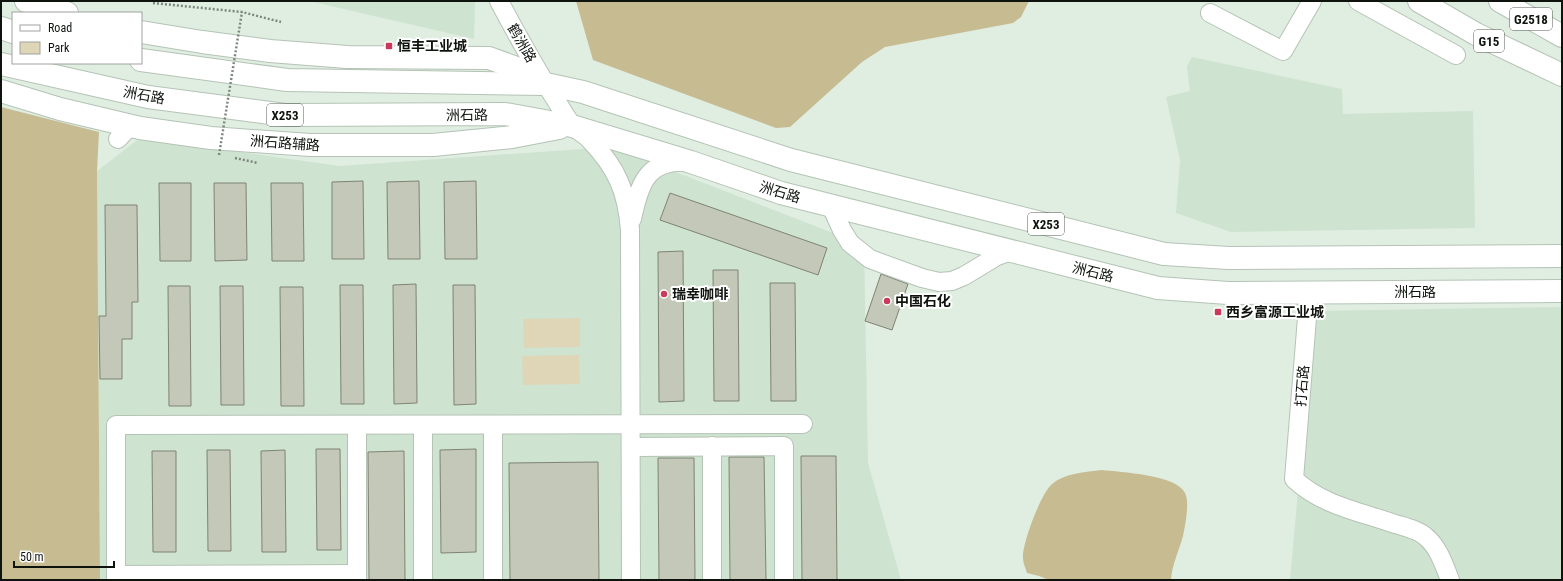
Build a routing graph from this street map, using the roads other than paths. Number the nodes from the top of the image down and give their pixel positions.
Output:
1 (26, 1) edge
2 (499, 1) edge
3 (1312, 1) edge
4 (1358, 1) edge
5 (1419, 1) edge
6 (1500, 1) edge
7 (64, 12) edge
8 (1210, 13) dead end
9 (1, 28) edge
10 (12, 32) edge
11 (142, 32) edge
12 (1562, 36) edge
13 (1456, 55) dead end
14 (397, 57) junction
15 (142, 60) edge
16 (1, 64) edge
17 (1562, 75) edge
18 (287, 80) junction
19 (546, 84) junction
20 (1, 91) edge
21 (572, 126) junction
22 (691, 162) junction
23 (831, 206) junction
24 (630, 230) junction
25 (1010, 251) junction
26 (1562, 256) edge
27 (1562, 291) edge
28 (1309, 293) junction
29 (493, 424) junction
30 (630, 424) junction
31 (803, 424) dead end
32 (357, 425) junction
33 (423, 425) junction
34 (712, 446) junction
35 (630, 447) junction
36 (116, 577) edge
37 (205, 577) edge
38 (287, 577) edge
39 (358, 577) edge
40 (423, 580) edge
41 (493, 580) edge
42 (631, 580) edge
43 (712, 580) edge
44 (784, 580) edge
45 (1450, 580) edge

1 - 7 main road
2 - 19 street, 鹤洲路
3 - 8 street
4 - 13 street
5 - 17 main road, G15
6 - 12 main road, G2518
9 - 10 main road
11 - 14 main road
14 - 18 main road
14 - 19 main road
15 - 18 main road, X253
16 - 21 main road, 洲石路 / X253
18 - 19 main road, X253
19 - 21 street, 鹤洲路
19 - 26 main road, X253
20 - 21 main road, 洲石路辅路
21 - 22 main road, 洲石路 / X253
21 - 24 street
22 - 23 main road, 洲石路 / X253
22 - 24 street
23 - 25 main road, 洲石路 / X253
23 - 25 street
24 - 30 street
25 - 28 main road, 洲石路 / X253
27 - 28 main road, 洲石路 / X253
28 - 45 street, 打石路
29 - 30 street
29 - 33 street
29 - 41 street
30 - 31 street
30 - 35 street
32 - 33 street
32 - 36 street
32 - 39 street
33 - 40 street
34 - 35 street
34 - 43 street
34 - 44 street
35 - 42 street
36 - 37 street
37 - 38 street
38 - 39 street

